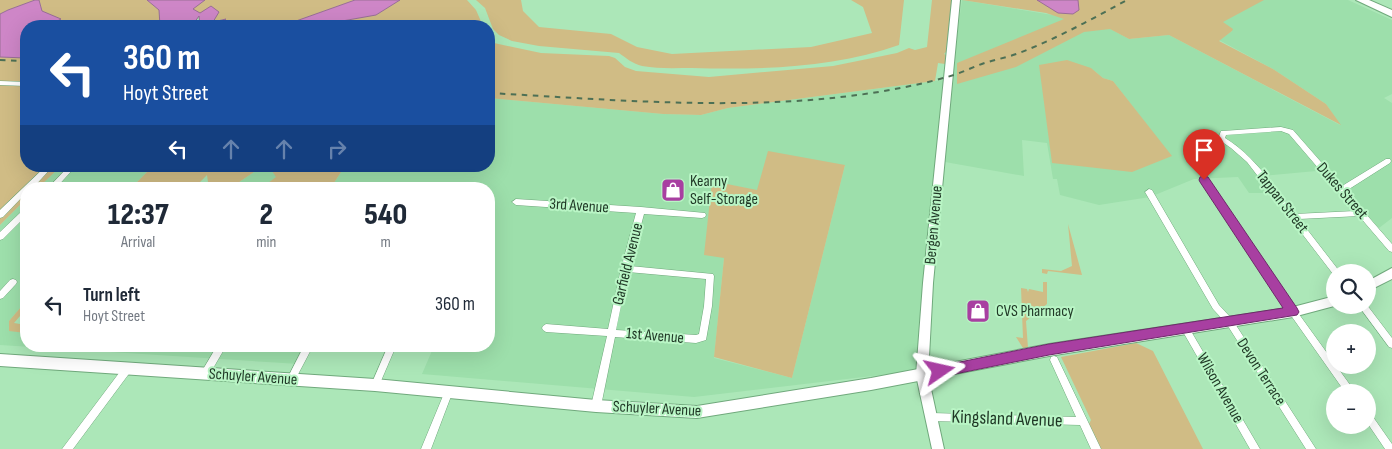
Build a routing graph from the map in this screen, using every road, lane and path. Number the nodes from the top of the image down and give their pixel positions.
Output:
1 (956, 0) edge
2 (1361, 0) edge
3 (1392, 14) edge
4 (0, 83) edge
5 (20, 84) edge
6 (1221, 139) joint
7 (1388, 161) dead end
8 (44, 172) edge
9 (67, 172) edge
10 (1204, 180) dead end
11 (34, 182) edge
12 (57, 182) edge
13 (1341, 190) junction
14 (1149, 192) dead end
15 (20, 196) edge
16 (516, 202) dead end
17 (642, 210) junction
18 (1360, 212) junction
19 (0, 215) edge
20 (702, 215) dead end
21 (1293, 217) junction
22 (20, 218) edge
23 (0, 237) edge
24 (1392, 249) edge
25 (1330, 264) edge
26 (625, 270) junction
27 (1392, 273) edge
28 (13, 282) dead end
29 (1376, 282) edge
30 (0, 296) edge
31 (1326, 304) edge
32 (1292, 312) junction
33 (1369, 314) edge
34 (1229, 321) junction
35 (546, 328) dead end
36 (1185, 328) junction
37 (612, 332) junction
38 (1392, 344) edge
39 (218, 352) edge
40 (306, 352) edge
41 (389, 352) edge
42 (0, 360) edge
43 (1054, 360) dead end
44 (128, 368) junction
45 (205, 374) junction
46 (922, 375) junction
47 (291, 379) junction
48 (1344, 384) edge
49 (375, 385) junction
50 (449, 391) junction
51 (596, 406) junction
52 (931, 417) junction
53 (1082, 421) junction
54 (1376, 429) edge
55 (68, 449) edge
56 (426, 449) edge
57 (938, 449) edge
58 (1096, 449) edge
59 (1255, 449) edge
60 (1311, 449) edge
61 (1390, 449) edge

1 - 46 street, Bergen Avenue
2 - 3 main road
4 - 5 street
6 - 13 street, Dukes Street
6 - 21 street, Tappan Street
7 - 13 street
8 - 11 street
9 - 12 street
10 - 32 street
13 - 18 street, Dukes Street
14 - 34 street, Devon Terrace
15 - 19 street
16 - 17 street, 3rd Avenue
17 - 20 street, 3rd Avenue
17 - 26 street, Garfield Avenue
18 - 21 street
18 - 24 street, Dukes Street
21 - 25 street, Tappan Street
22 - 23 street
26 - 37 street, Garfield Avenue
26 - 37 street, 1st Avenue
27 - 29 main road
28 - 30 street
31 - 32 main road, Schuyler Avenue
32 - 34 main road, Schuyler Avenue
32 - 48 street
33 - 38 street
34 - 36 main road, Schuyler Avenue
34 - 60 street, Devon Terrace
35 - 37 street, 1st Avenue
36 - 46 main road, Schuyler Avenue
36 - 59 street, Wilson Avenue
37 - 51 street, Garfield Avenue
39 - 45 street
40 - 47 street
41 - 49 street
42 - 44 main road, Schuyler Avenue
43 - 53 street
44 - 45 main road, Schuyler Avenue
44 - 55 street
45 - 47 main road, Schuyler Avenue
46 - 51 main road, Schuyler Avenue
46 - 52 street, Bergen Avenue
47 - 49 main road, Schuyler Avenue
49 - 50 main road, Schuyler Avenue
50 - 51 main road, Schuyler Avenue
50 - 56 street
52 - 53 street, Kingsland Avenue
52 - 57 street, Bergen Avenue
53 - 58 street
54 - 61 street

